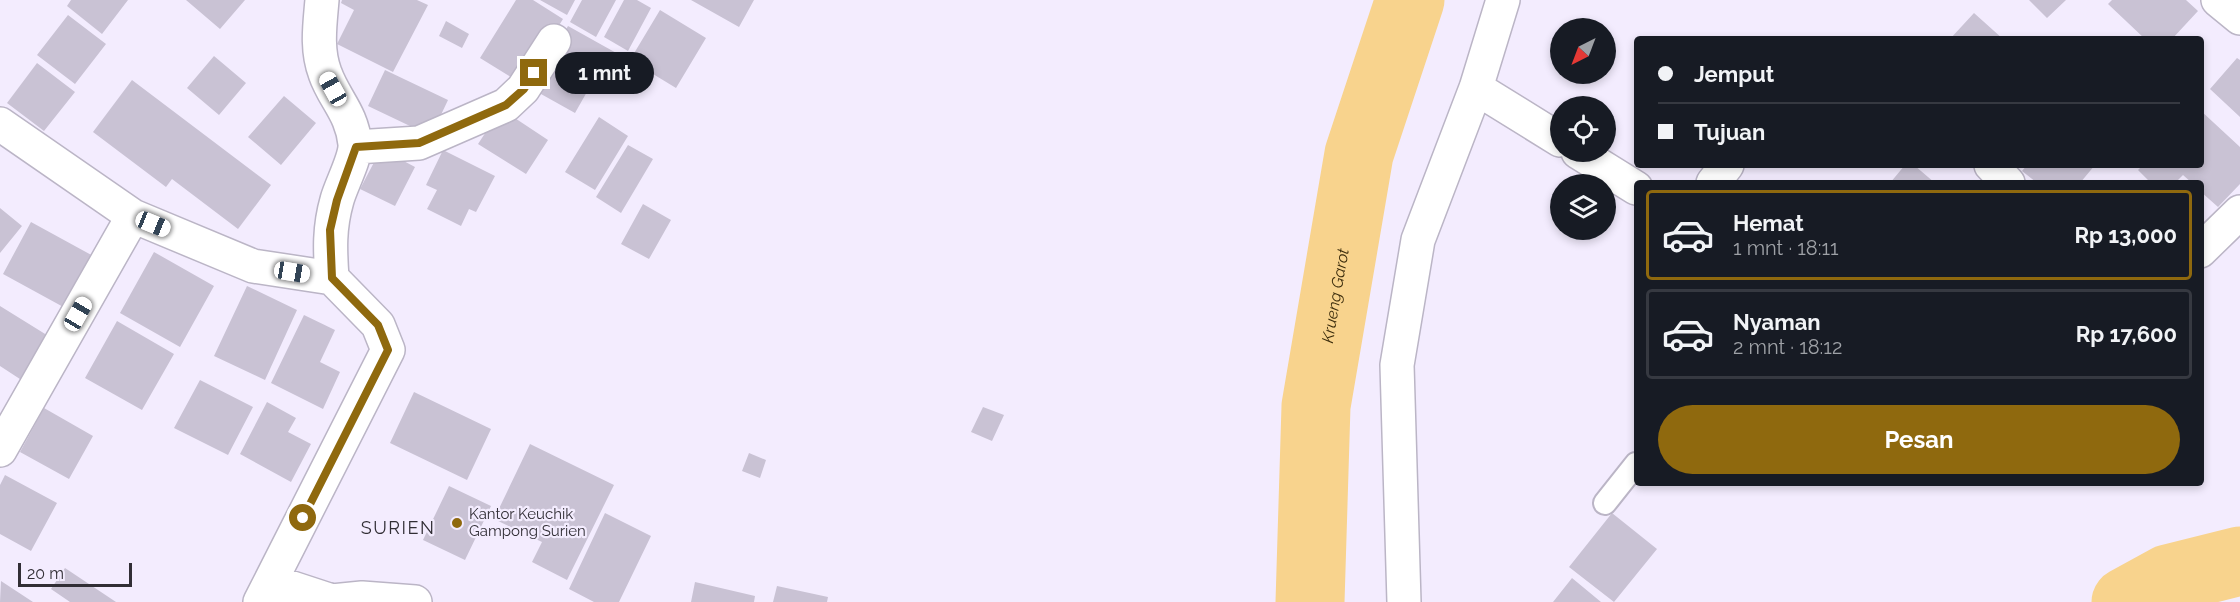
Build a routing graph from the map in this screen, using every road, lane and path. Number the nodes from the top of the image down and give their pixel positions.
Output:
1 (322, 0) edge
2 (1503, 0) edge
3 (2218, 0) edge
4 (2240, 18) edge
5 (555, 41) dead end
6 (1476, 87) junction
7 (0, 124) edge
8 (1550, 134) edge
9 (356, 147) junction
10 (1594, 162) edge
11 (1725, 168) edge
12 (1994, 168) edge
13 (1715, 180) edge
14 (2005, 180) edge
15 (1634, 187) edge
16 (2240, 212) edge
17 (133, 216) junction
18 (2204, 247) edge
19 (332, 278) junction
20 (0, 450) edge
21 (1634, 467) edge
22 (1605, 503) dead end
23 (265, 591) edge
24 (415, 602) edge
25 (1404, 602) edge

1 - 9 street
2 - 6 street
3 - 4 street
5 - 9 street
6 - 8 street
6 - 25 street
7 - 17 street
9 - 19 street
10 - 15 street
11 - 13 street
12 - 14 street
16 - 18 street
17 - 19 street
17 - 20 street
19 - 23 street
21 - 22 lane
23 - 24 street

